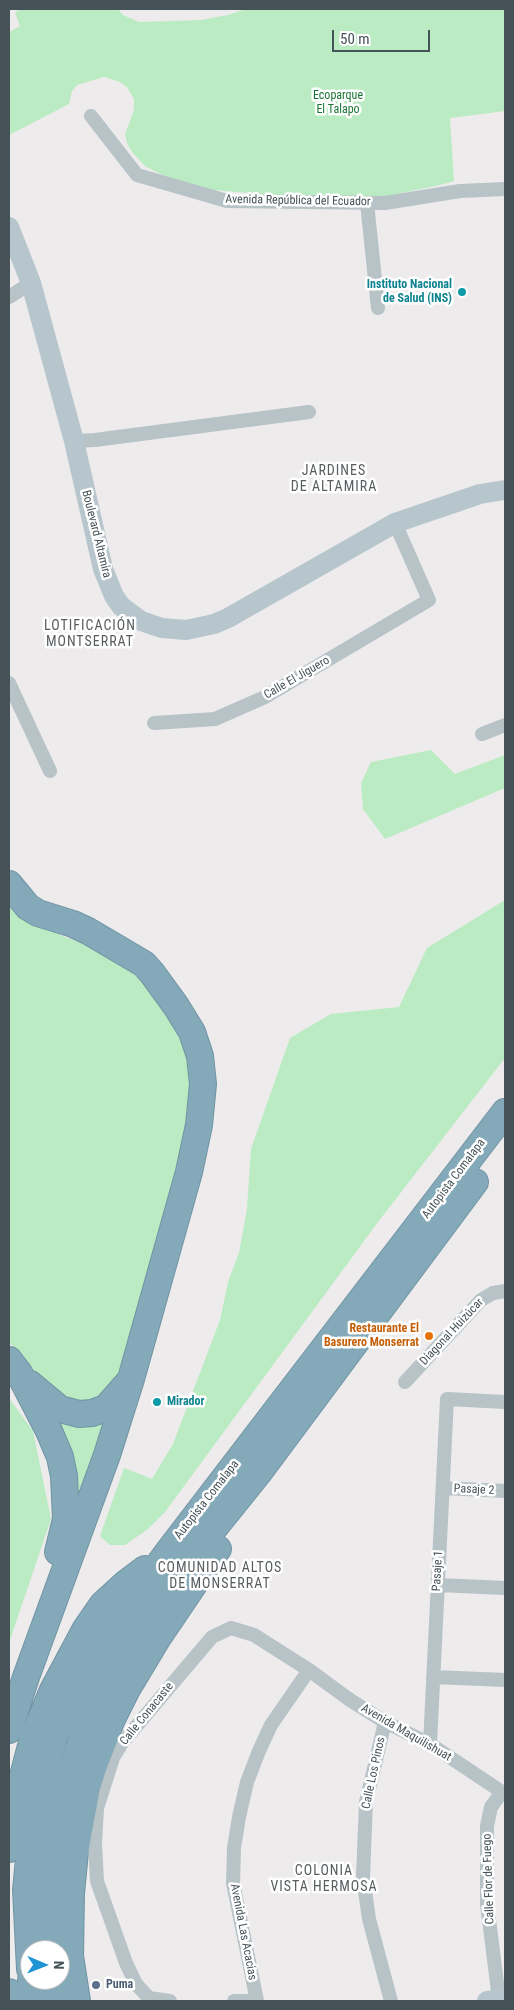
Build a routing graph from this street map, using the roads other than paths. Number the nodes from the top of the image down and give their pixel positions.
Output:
1 (91, 116) dead end
2 (505, 189) edge
3 (367, 203) junction
4 (9, 227) edge
5 (31, 283) junction
6 (9, 297) edge
7 (378, 308) dead end
8 (309, 412) dead end
9 (74, 441) junction
10 (505, 490) edge
11 (395, 523) junction
12 (9, 683) edge
13 (154, 723) dead end
14 (505, 725) edge
15 (482, 734) dead end
16 (50, 771) dead end
17 (9, 884) edge
18 (505, 1112) edge
19 (505, 1142) edge
20 (505, 1291) edge
21 (14, 1366) edge
22 (131, 1378) junction
23 (405, 1382) dead end
24 (505, 1402) edge
25 (260, 1471) junction
26 (443, 1488) junction
27 (505, 1492) edge
28 (168, 1552) junction
29 (438, 1585) junction
30 (505, 1588) edge
31 (309, 1670) junction
32 (432, 1677) junction
33 (505, 1680) edge
34 (9, 1686) edge
35 (385, 1722) junction
36 (9, 1730) edge
37 (430, 1744) junction
38 (503, 1793) edge
39 (9, 1849) edge
40 (29, 1940) edge
41 (50, 1940) edge
42 (9, 1992) edge
43 (497, 2000) edge
44 (10, 2001) edge
45 (77, 2001) edge
46 (170, 2001) edge
47 (234, 2001) edge
48 (257, 2001) edge
49 (391, 2001) edge

1 - 3 street, Avenida República del Ecuador
2 - 3 street, Avenida República del Ecuador
3 - 7 street
4 - 5 street, Boulevard Altamira
5 - 6 street
5 - 9 street, Boulevard Altamira
8 - 9 street
9 - 11 street, Boulevard Altamira
10 - 11 street, Boulevard Altamira
11 - 13 street, Calle El Jiguero
12 - 16 street
14 - 15 street
17 - 22 highway
18 - 28 highway, Autopista Comalapa
19 - 25 highway, Autopista Comalapa
20 - 23 street, Diagonal Huizúcar
21 - 22 highway
21 - 34 highway
22 - 36 highway
24 - 26 street, Pasaje 1
25 - 41 highway, Autopista Comalapa
25 - 45 highway
26 - 27 street, Pasaje 2
26 - 29 street, Pasaje 1
28 - 39 highway
28 - 40 highway, Autopista Comalapa
29 - 30 street
29 - 32 street, Pasaje 1
31 - 35 street, Avenida Maquilishuat
31 - 46 street, Calle Conacaste
31 - 48 street, Avenida Las Acacias
32 - 33 street
32 - 37 street, Pasaje 1
35 - 37 street, Avenida Maquilishuat
35 - 49 street, Calle Los Pinos
37 - 38 street, Avenida Maquilishuat
38 - 43 street, Calle Flor de Fuego
42 - 44 highway
47 - 48 street

